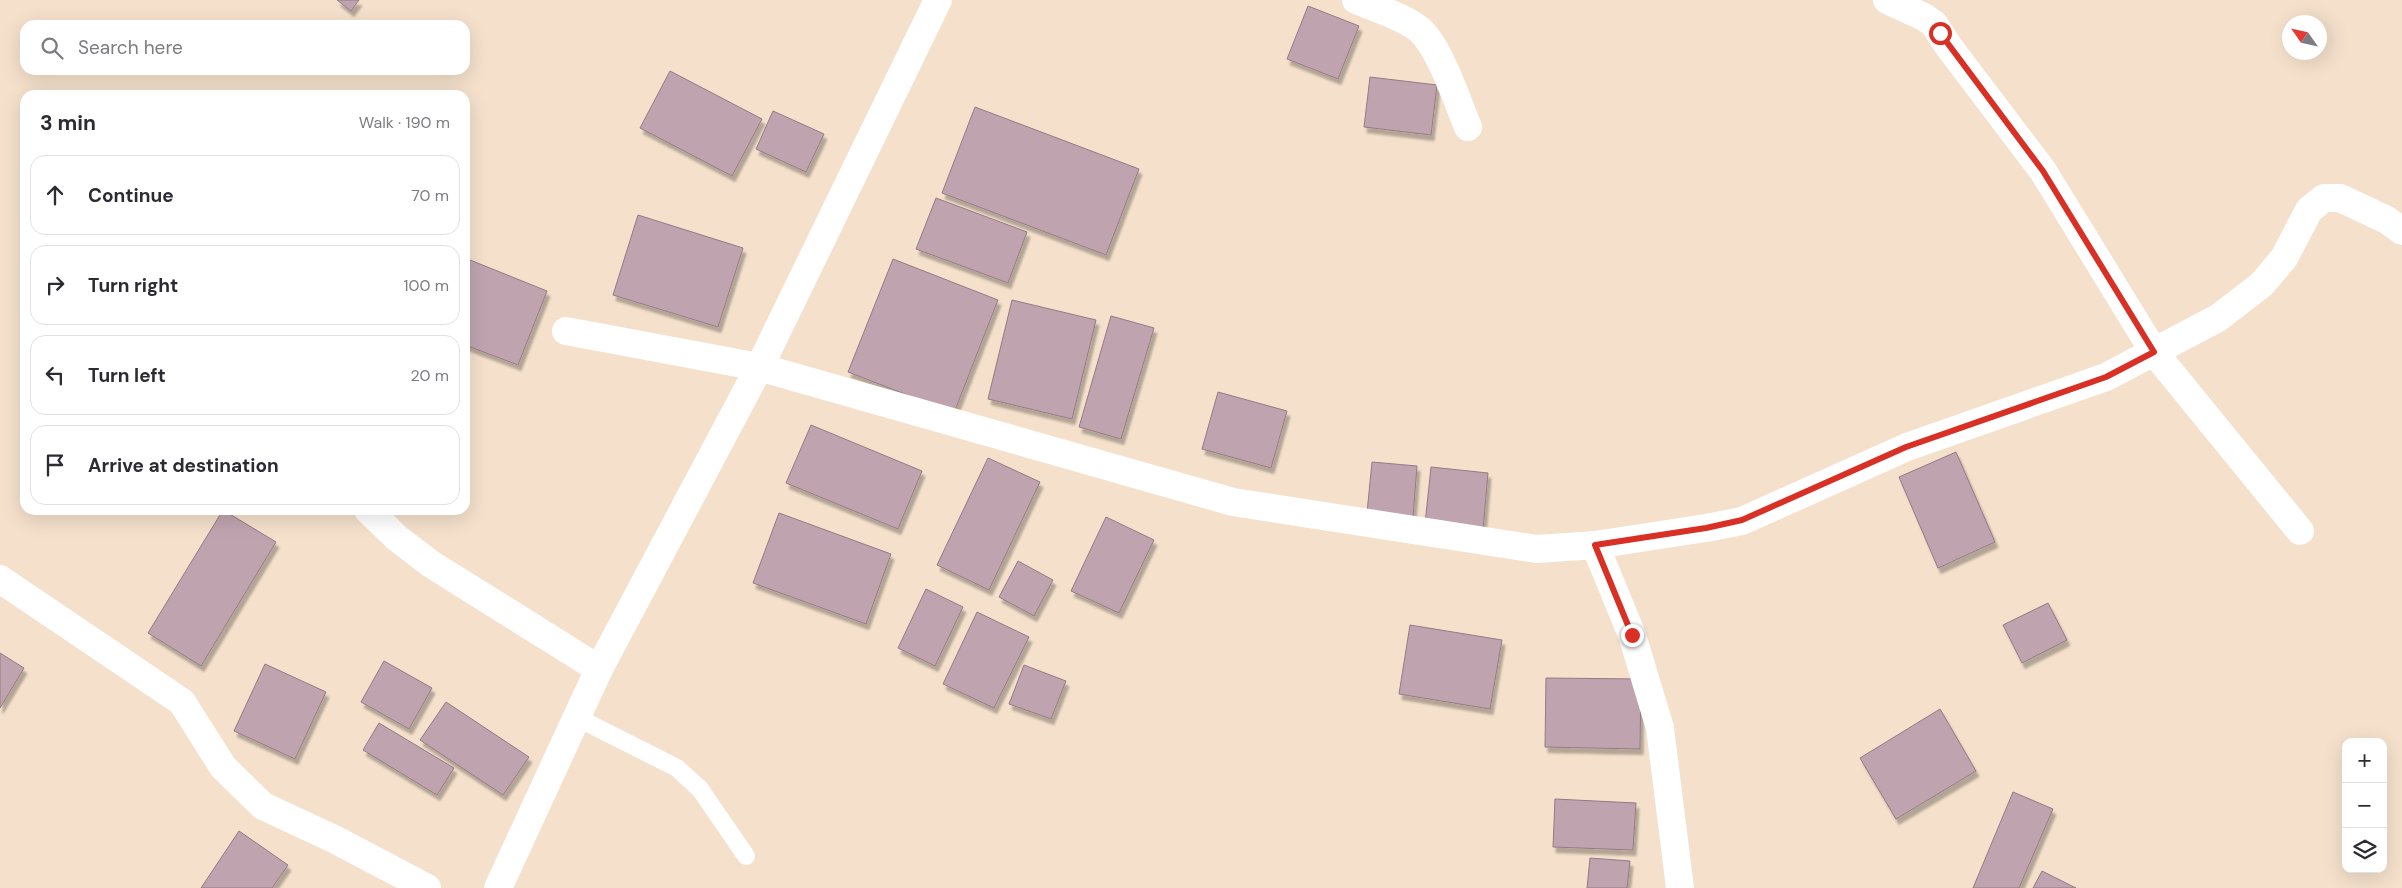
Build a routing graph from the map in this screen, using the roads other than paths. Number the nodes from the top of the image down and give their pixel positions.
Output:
1 (938, 0) edge
2 (1356, 0) edge
3 (1887, 0) edge
4 (1468, 127) dead end
5 (2402, 231) edge
6 (566, 331) dead end
7 (2154, 352) junction
8 (759, 367) junction
9 (373, 515) edge
10 (2300, 531) dead end
11 (1595, 545) junction
12 (0, 579) edge
13 (599, 669) junction
14 (576, 717) junction
15 (746, 856) dead end
16 (427, 888) edge
17 (498, 888) edge
18 (1680, 888) edge

1 - 8 main road
2 - 4 main road
3 - 7 main road
5 - 7 main road
6 - 8 main road
7 - 10 main road
7 - 11 main road
8 - 11 main road
8 - 13 main road
9 - 13 main road
11 - 18 main road
12 - 16 main road
13 - 14 main road
14 - 15 lane
14 - 17 main road

